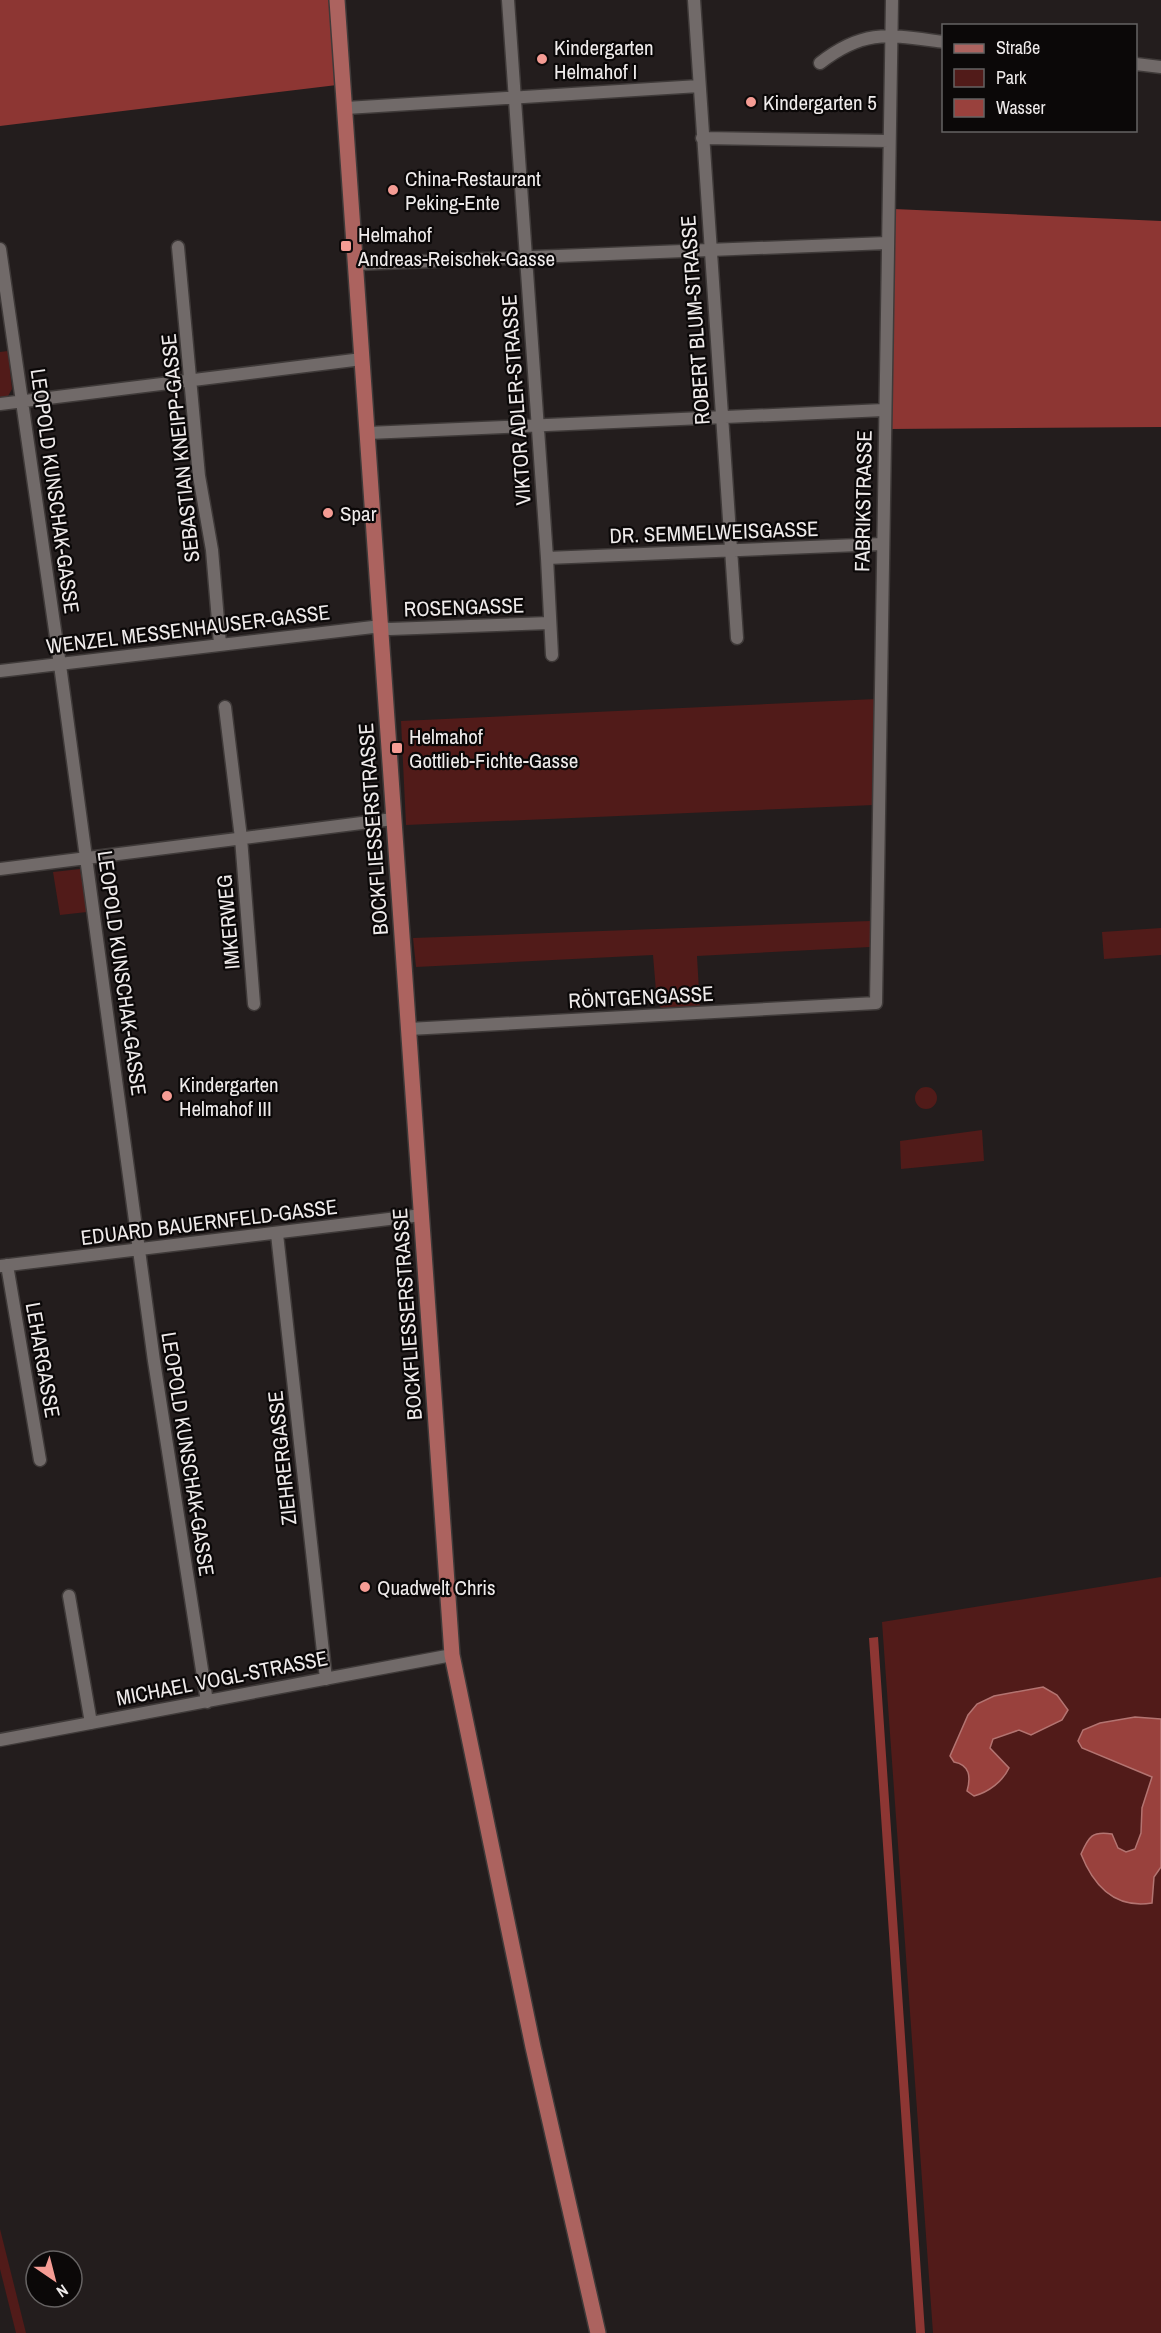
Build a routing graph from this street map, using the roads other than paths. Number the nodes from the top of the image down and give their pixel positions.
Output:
1 (337, 0) edge
2 (508, 0) edge
3 (694, 0) edge
4 (892, 0) edge
5 (891, 35) junction
6 (942, 42) edge
7 (820, 63) dead end
8 (1137, 64) edge
9 (1161, 67) edge
10 (699, 86) junction
11 (515, 98) junction
12 (346, 108) junction
13 (702, 138) junction
14 (889, 141) junction
15 (887, 243) junction
16 (178, 247) dead end
17 (0, 249) edge
18 (710, 250) junction
19 (526, 259) junction
20 (356, 264) junction
21 (362, 359) junction
22 (191, 381) junction
23 (22, 401) junction
24 (0, 404) edge
25 (884, 410) junction
26 (721, 418) junction
27 (537, 426) junction
28 (368, 433) junction
29 (882, 544) junction
30 (730, 551) junction
31 (548, 558) junction
32 (549, 623) junction
33 (381, 628) junction
34 (737, 638) dead end
35 (220, 644) junction
36 (552, 655) dead end
37 (60, 665) junction
38 (0, 671) edge
39 (225, 707) dead end
40 (393, 819) junction
41 (241, 838) junction
42 (86, 858) junction
43 (0, 869) edge
44 (876, 1003) joint
45 (254, 1004) dead end
46 (409, 1029) junction
47 (422, 1215) junction
48 (277, 1234) junction
49 (140, 1249) junction
50 (4, 1266) edge
51 (40, 1460) dead end
52 (69, 1596) dead end
53 (452, 1655) junction
54 (326, 1679) junction
55 (207, 1702) junction
56 (91, 1722) junction
57 (0, 1740) edge
58 (598, 2333) edge

1 - 12 main road, BOCKFLIESSERSTRASSE
2 - 11 street, VIKTOR ADLER-STRASSE
3 - 10 street, ROBERT BLUM-STRASSE
4 - 5 street, FABRIKSTRASSE
5 - 6 street
5 - 7 street
5 - 14 street, FABRIKSTRASSE
8 - 9 street
10 - 11 street
10 - 13 street, ROBERT BLUM-STRASSE
11 - 12 street
11 - 19 street, VIKTOR ADLER-STRASSE
12 - 20 main road, BOCKFLIESSERSTRASSE
13 - 14 street
13 - 18 street, ROBERT BLUM-STRASSE
14 - 15 street, FABRIKSTRASSE
15 - 18 street
15 - 25 street, FABRIKSTRASSE
16 - 22 street, SEBASTIAN KNEIPP-GASSE
17 - 23 street, LEOPOLD KUNSCHAK-GASSE
18 - 19 street
18 - 26 street, ROBERT BLUM-STRASSE
19 - 20 street
19 - 27 street, VIKTOR ADLER-STRASSE
20 - 21 main road, BOCKFLIESSERSTRASSE
21 - 22 street
21 - 28 main road, BOCKFLIESSERSTRASSE
22 - 23 street
22 - 35 street, SEBASTIAN KNEIPP-GASSE
23 - 24 street
23 - 37 street, LEOPOLD KUNSCHAK-GASSE
25 - 26 street
25 - 29 street, FABRIKSTRASSE
26 - 27 street
26 - 30 street, ROBERT BLUM-STRASSE
27 - 28 street
27 - 31 street, VIKTOR ADLER-STRASSE
28 - 33 main road, BOCKFLIESSERSTRASSE
29 - 30 street, DR. SEMMELWEISGASSE
29 - 44 street, FABRIKSTRASSE
30 - 31 street, DR. SEMMELWEISGASSE
30 - 34 street, ROBERT BLUM-STRASSE
31 - 32 street, VIKTOR ADLER-STRASSE
32 - 33 street, ROSENGASSE
32 - 36 street, VIKTOR ADLER-STRASSE
33 - 35 street, WENZEL MESSENHAUSER-GASSE
33 - 40 main road, BOCKFLIESSERSTRASSE
35 - 37 street, WENZEL MESSENHAUSER-GASSE
37 - 38 street, WENZEL MESSENHAUSER-GASSE
37 - 42 street, LEOPOLD KUNSCHAK-GASSE
39 - 41 street
40 - 41 street
40 - 46 main road, BOCKFLIESSERSTRASSE
41 - 42 street
41 - 45 street, IMKERWEG
42 - 43 street
42 - 49 street, LEOPOLD KUNSCHAK-GASSE
44 - 46 street, RÖNTGENGASSE
46 - 47 main road, BOCKFLIESSERSTRASSE
47 - 48 street, EDUARD BAUERNFELD-GASSE
47 - 53 main road, BOCKFLIESSERSTRASSE
48 - 49 street, EDUARD BAUERNFELD-GASSE
48 - 54 street, ZIEHRERGASSE
49 - 50 street, EDUARD BAUERNFELD-GASSE
49 - 55 street, LEOPOLD KUNSCHAK-GASSE
50 - 51 street, LEHARGASSE
52 - 56 street
53 - 54 street, MICHAEL VOGL-STRASSE
53 - 58 main road, BOCKFLIESSERSTRASSE
54 - 55 street, MICHAEL VOGL-STRASSE
55 - 56 street, MICHAEL VOGL-STRASSE
56 - 57 street, MICHAEL VOGL-STRASSE

